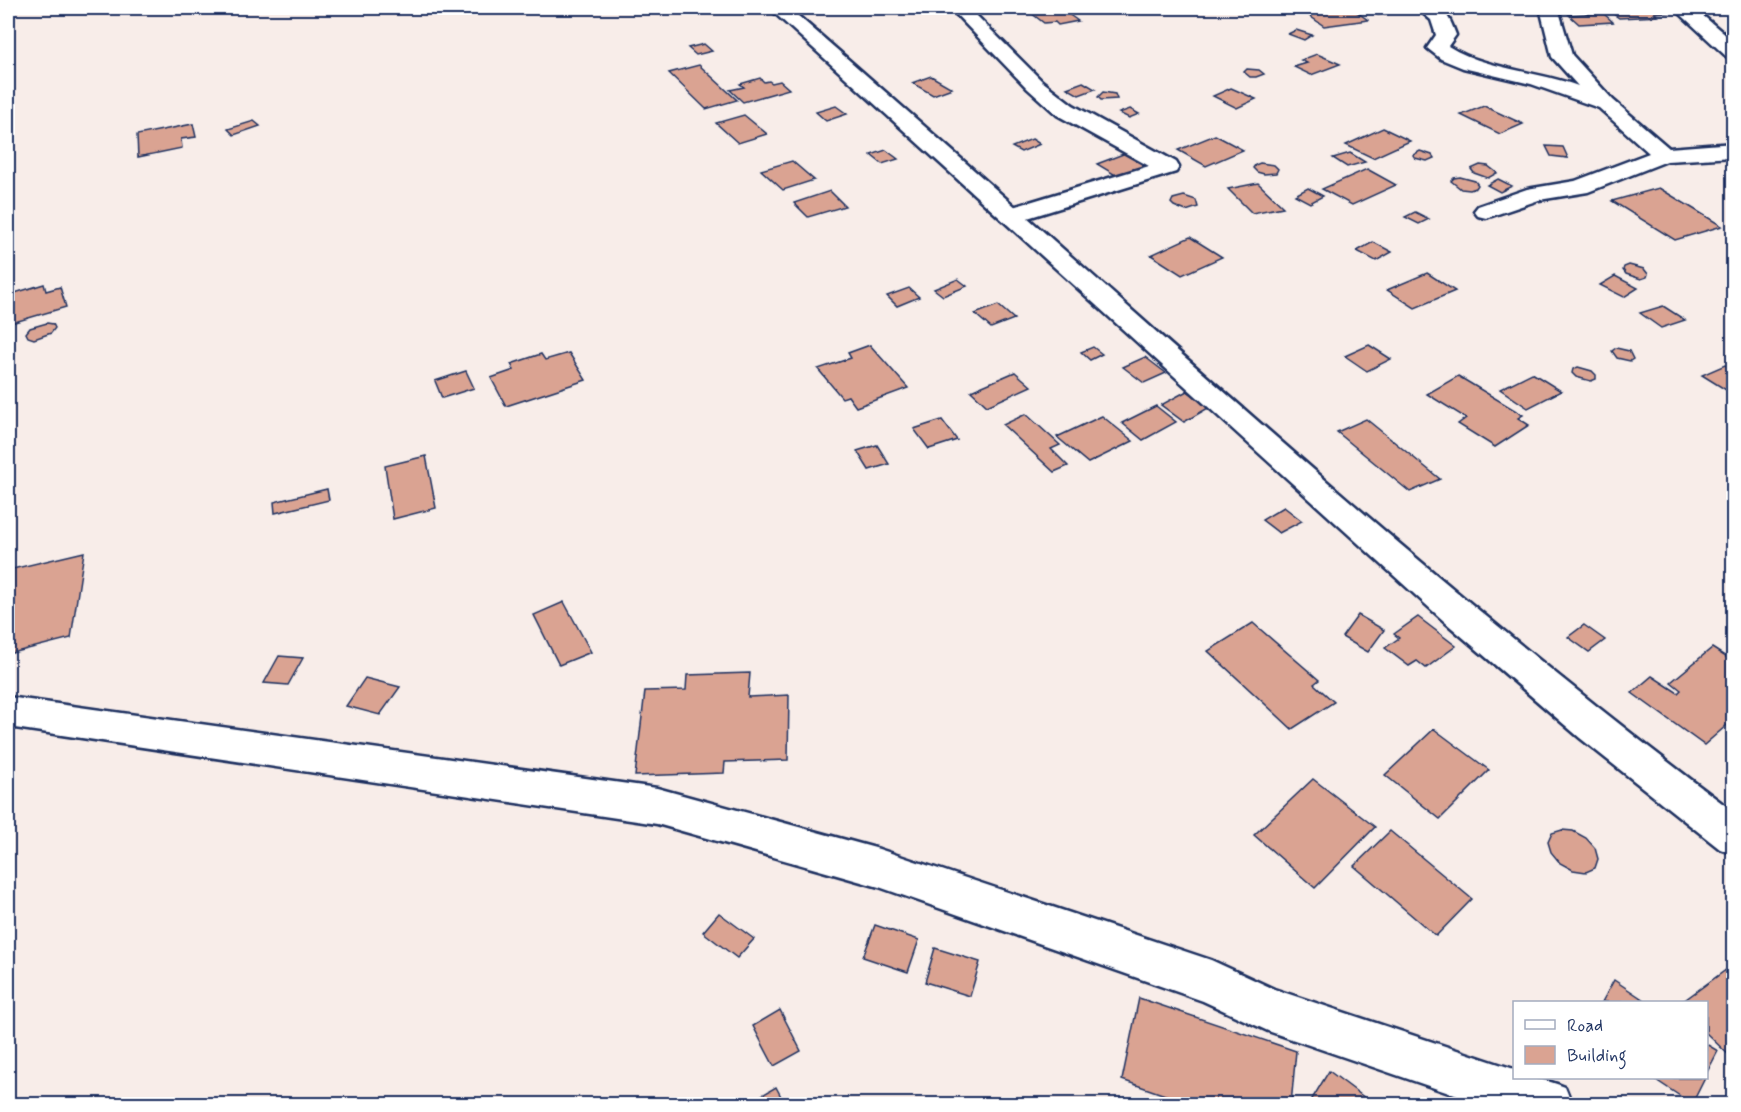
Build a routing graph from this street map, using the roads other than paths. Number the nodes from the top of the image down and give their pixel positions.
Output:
1 (778, 8) edge
2 (959, 8) edge
3 (1426, 8) edge
4 (1549, 8) edge
5 (1683, 8) edge
6 (1734, 53) edge
7 (1606, 104) junction
8 (1734, 150) edge
9 (1664, 155) junction
10 (1486, 210) dead end
11 (1012, 215) junction
12 (17, 720) edge
13 (1734, 836) edge
14 (1548, 1104) edge

1 - 11 street
2 - 11 street
3 - 7 street
4 - 7 street
5 - 6 street
7 - 9 street
8 - 9 street
9 - 10 street
11 - 13 street
12 - 14 street

